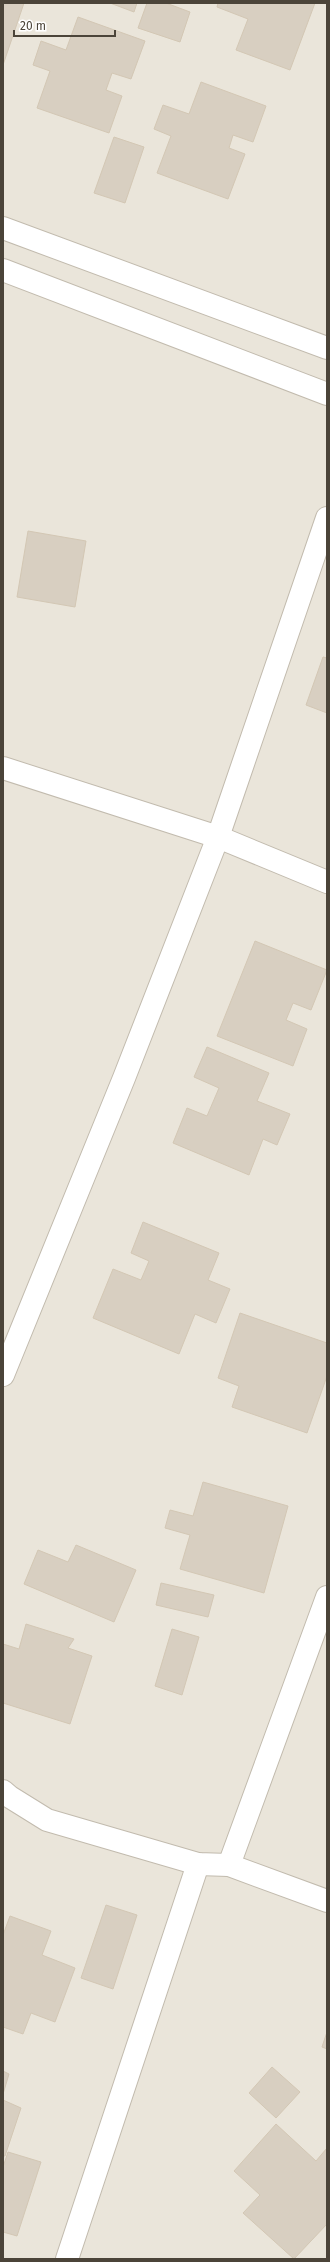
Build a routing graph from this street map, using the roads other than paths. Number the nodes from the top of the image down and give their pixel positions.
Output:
1 (3, 228) edge
2 (3, 270) edge
3 (327, 348) edge
4 (327, 394) edge
5 (327, 518) edge
6 (3, 768) edge
7 (218, 837) junction
8 (327, 882) edge
9 (3, 1375) edge
10 (327, 1597) edge
11 (3, 1790) edge
12 (198, 1864) junction
13 (229, 1865) junction
14 (327, 1902) edge
15 (67, 2259) edge

1 - 3 street
2 - 4 street
5 - 7 street
6 - 7 street
7 - 8 street
7 - 9 street
10 - 13 street
11 - 12 street
12 - 13 street
12 - 15 street
13 - 14 street

